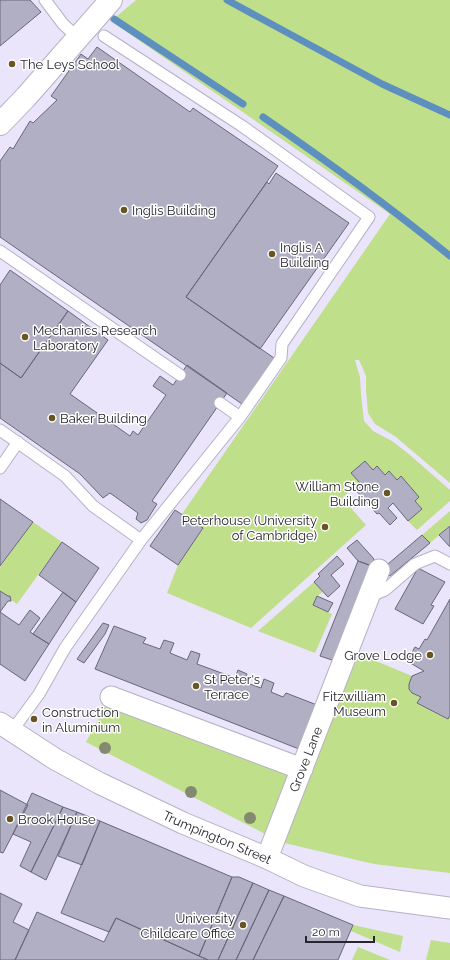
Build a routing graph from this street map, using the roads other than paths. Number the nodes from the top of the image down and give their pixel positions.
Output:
1 (45, 0) edge
2 (110, 0) edge
3 (104, 36) dead end
4 (78, 38) junction
5 (0, 124) edge
6 (0, 251) edge
7 (180, 375) dead end
8 (220, 403) dead end
9 (240, 417) junction
10 (0, 430) edge
11 (18, 442) junction
12 (0, 468) edge
13 (141, 540) junction
14 (450, 564) edge
15 (379, 570) dead end
16 (369, 598) junction
17 (111, 697) dead end
18 (6, 727) edge
19 (302, 769) junction
20 (267, 858) junction
21 (450, 908) edge

1 - 4 lane
2 - 4 main road
3 - 9 lane
4 - 5 main road
6 - 7 lane
8 - 9 lane
9 - 13 lane
10 - 11 lane
11 - 12 lane
11 - 13 lane
13 - 18 lane
14 - 16 lane
15 - 16 street, Grove Lane
16 - 19 street, Grove Lane
17 - 19 street
18 - 20 street, Trumpington Street
19 - 20 street, Grove Lane
20 - 21 street, Trumpington Street

